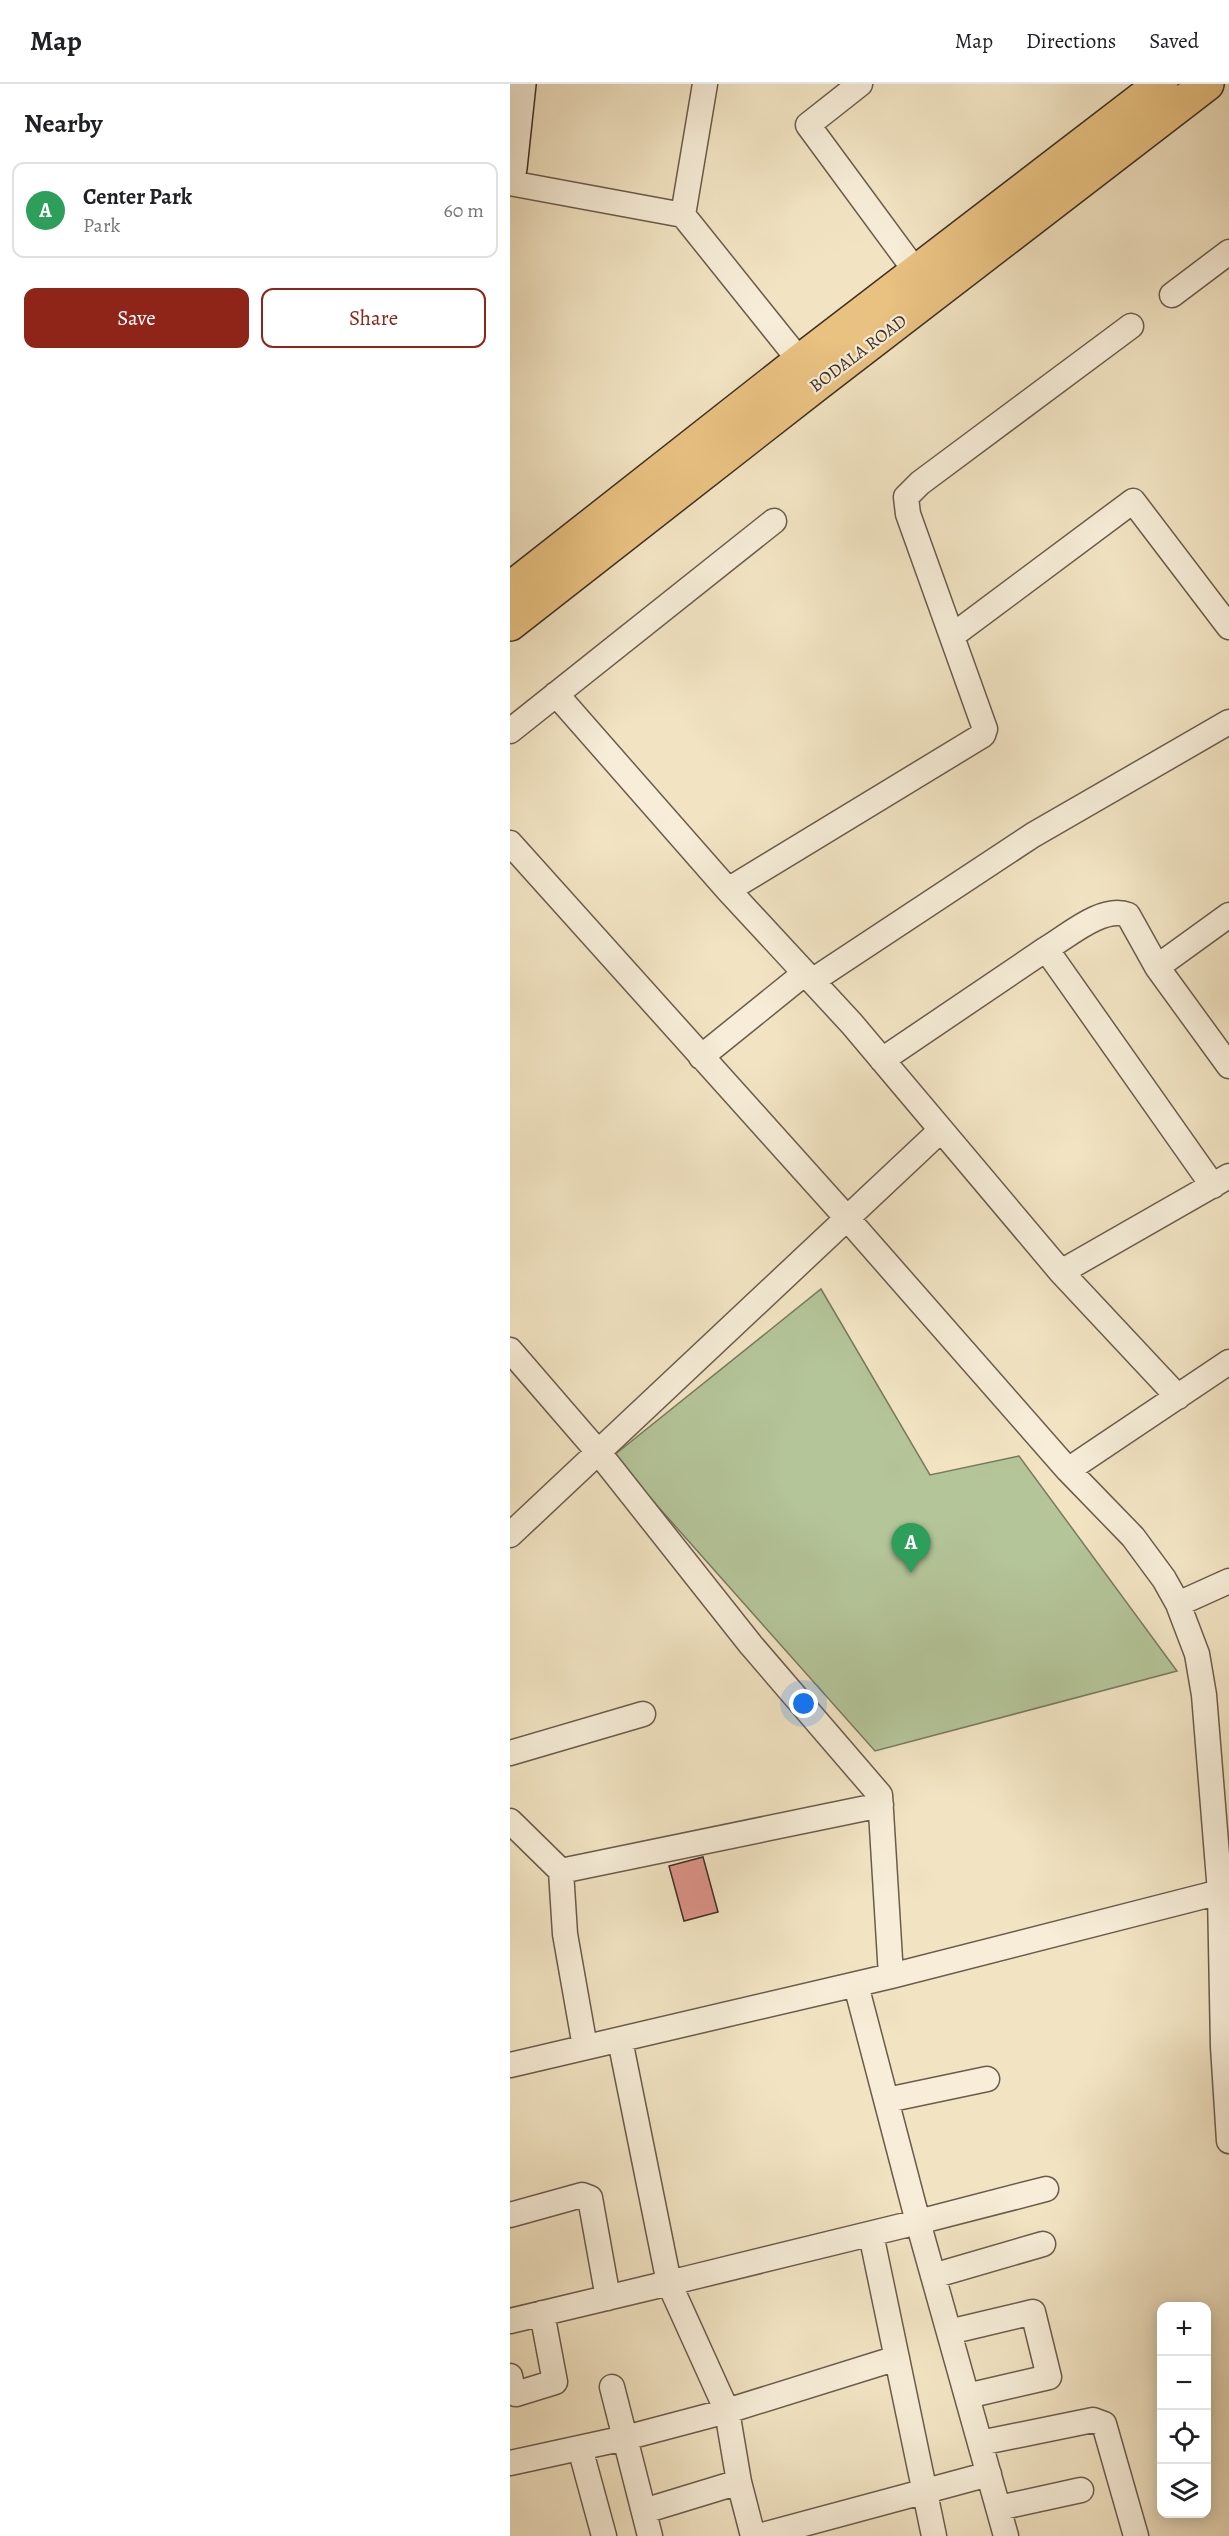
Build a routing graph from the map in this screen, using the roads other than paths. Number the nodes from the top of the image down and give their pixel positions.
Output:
1 (519, 84) edge
2 (705, 84) edge
3 (860, 84) edge
4 (1161, 84) edge
5 (1207, 84) edge
6 (510, 168) edge
7 (510, 183) edge
8 (683, 215) junction
9 (1229, 252) edge
10 (917, 273) junction
11 (1172, 295) dead end
12 (1131, 326) dead end
13 (800, 361) junction
14 (774, 521) dead end
15 (510, 589) edge
16 (510, 624) edge
17 (1229, 627) edge
18 (952, 636) junction
19 (556, 694) junction
20 (1229, 722) edge
21 (510, 731) edge
22 (510, 843) edge
23 (728, 890) junction
24 (1229, 915) edge
25 (1046, 949) junction
26 (1157, 967) junction
27 (808, 977) junction
28 (701, 1057) junction
29 (882, 1060) junction
30 (1229, 1066) edge
31 (941, 1130) junction
32 (1221, 1181) edge
33 (846, 1217) junction
34 (1062, 1272) junction
35 (510, 1350) edge
36 (1229, 1362) edge
37 (1178, 1397) junction
38 (599, 1453) junction
39 (1068, 1470) junction
40 (510, 1535) edge
41 (1229, 1581) edge
42 (1178, 1604) junction
43 (643, 1714) dead end
44 (510, 1753) edge
45 (1219, 1760) edge
46 (881, 1805) junction
47 (510, 1821) edge
48 (561, 1871) junction
49 (1220, 1892) junction
50 (891, 1976) junction
51 (856, 1985) junction
52 (620, 2040) junction
53 (585, 2047) junction
54 (510, 2065) edge
55 (987, 2079) dead end
56 (887, 2100) junction
57 (1229, 2141) edge
58 (1046, 2189) dead end
59 (510, 2215) edge
60 (918, 2222) junction
61 (871, 2234) junction
62 (1043, 2244) dead end
63 (933, 2276) junction
64 (669, 2283) junction
65 (608, 2298) junction
66 (542, 2313) junction
67 (510, 2321) edge
68 (949, 2332) junction
69 (897, 2358) junction
70 (510, 2376) edge
71 (612, 2387) dead end
72 (967, 2396) junction
73 (727, 2411) junction
74 (624, 2438) junction
75 (980, 2443) junction
76 (580, 2448) junction
77 (510, 2463) edge
78 (989, 2474) junction
79 (739, 2481) junction
80 (1081, 2490) dead end
81 (924, 2492) junction
82 (999, 2508) junction
83 (644, 2511) junction
84 (604, 2536) edge
85 (651, 2536) edge
86 (753, 2536) edge
87 (759, 2536) edge
88 (934, 2536) edge
89 (1006, 2536) edge
90 (1136, 2536) edge

1 - 6 street
2 - 8 street
3 - 10 street
4 - 10 main road, BODALA ROAD
5 - 16 main road, BODALA ROAD
7 - 8 street
8 - 13 street
9 - 11 street
10 - 13 main road, BODALA ROAD
12 - 18 street
13 - 15 main road, BODALA ROAD
14 - 19 street
17 - 18 street
18 - 23 street
19 - 21 street
19 - 23 street
20 - 27 street
22 - 28 street
23 - 27 street
24 - 26 street
25 - 26 street
25 - 29 street
25 - 32 street
26 - 30 street
27 - 28 street
27 - 29 street
28 - 33 street
29 - 31 street
31 - 33 street
31 - 34 street
32 - 34 street
33 - 38 street
33 - 39 street
34 - 37 street
35 - 38 street
36 - 37 street
37 - 39 street
38 - 40 street
38 - 46 street
39 - 42 street
41 - 42 street
42 - 45 street
43 - 44 street
45 - 49 street
46 - 48 street
46 - 50 street
47 - 48 street
48 - 53 street
49 - 50 street
49 - 57 street
50 - 51 street
51 - 52 street
51 - 56 street
52 - 53 street
52 - 64 street
53 - 54 street
55 - 56 street
56 - 60 street
58 - 60 street
59 - 65 street
60 - 61 street
60 - 63 street
61 - 64 street
61 - 69 street
62 - 63 street
63 - 68 street
64 - 65 street
64 - 73 street
65 - 66 street
66 - 67 street
66 - 70 street
68 - 72 street
68 - 72 street
69 - 73 street
69 - 81 street
71 - 74 street
72 - 75 street
73 - 74 street
73 - 79 street
74 - 76 street
74 - 83 street
75 - 78 street
75 - 90 street
76 - 77 street
76 - 84 street
78 - 81 street
78 - 82 street
79 - 83 street
79 - 86 street
80 - 82 street
81 - 87 street
81 - 88 street
82 - 89 street
83 - 85 street

